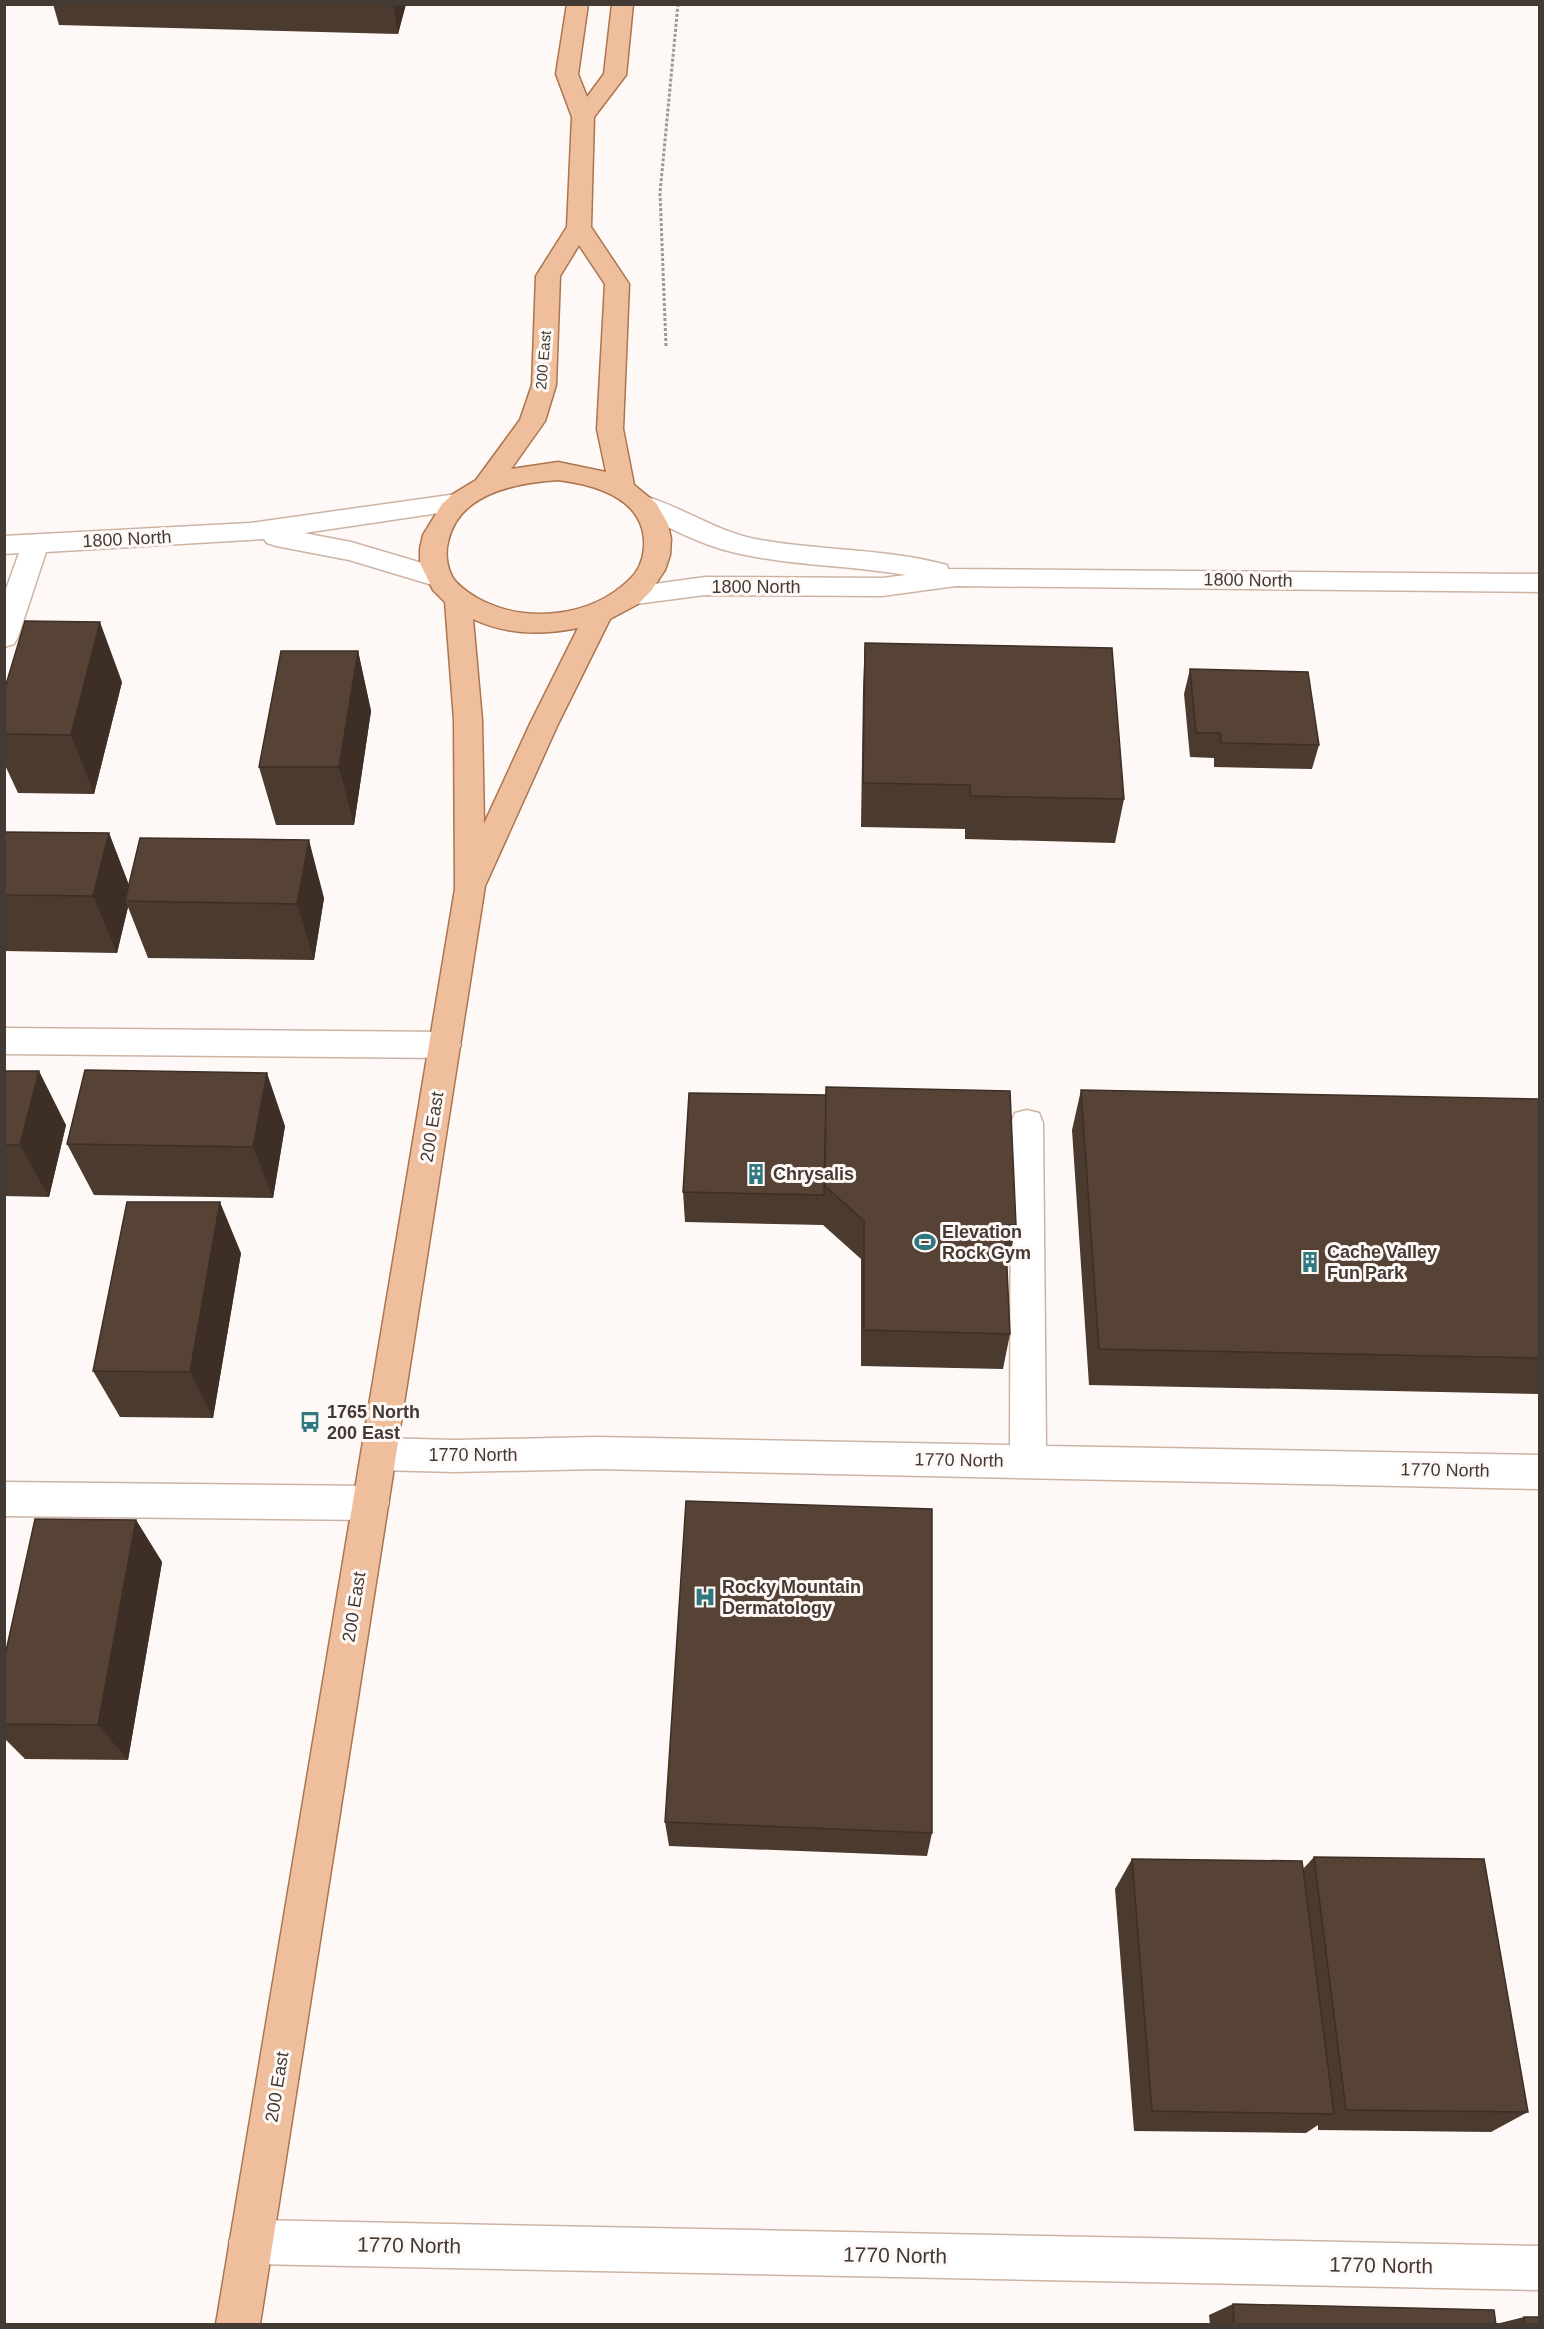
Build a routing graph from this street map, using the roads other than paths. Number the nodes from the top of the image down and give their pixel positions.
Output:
1 (578, 4) edge
2 (623, 4) edge
3 (583, 117) junction
4 (579, 227) junction
5 (486, 485) junction
6 (622, 488) junction
7 (457, 503) junction
8 (644, 505) junction
9 (250, 532) junction
10 (4, 545) edge
11 (35, 545) junction
12 (956, 577) junction
13 (439, 578) junction
14 (1539, 584) edge
15 (628, 596) junction
16 (458, 600) junction
17 (598, 613) junction
18 (4, 637) edge
19 (470, 889) junction
20 (4, 1041) edge
21 (445, 1045) junction
22 (1027, 1123) dead end
23 (379, 1454) junction
24 (1028, 1462) junction
25 (1539, 1472) edge
26 (4, 1499) edge
27 (371, 1503) junction
28 (251, 2242) junction
29 (1539, 2268) edge
30 (238, 2325) edge

1 - 3 main road
2 - 3 main road
3 - 4 main road
4 - 5 main road, 200 East
4 - 6 main road
5 - 6 main road
5 - 7 main road
6 - 8 main road
7 - 9 street, 1800 North
7 - 13 main road
8 - 12 street, 1800 North
8 - 15 main road
9 - 11 street, 1800 North
9 - 13 street, 1800 North
10 - 11 street, 1800 North
11 - 18 street
12 - 14 street, 1800 North
12 - 15 street, 1800 North
13 - 16 main road
15 - 17 main road
16 - 17 main road
16 - 19 main road, 200 East
17 - 19 main road, 200 East
19 - 21 main road, 200 East
20 - 21 street
21 - 23 main road, 200 East
22 - 24 street
23 - 24 street, 1770 North
23 - 27 main road, 200 East
24 - 25 street, 1770 North
26 - 27 street
27 - 28 main road, 200 East
28 - 29 street, 1770 North
28 - 30 main road, 200 East

